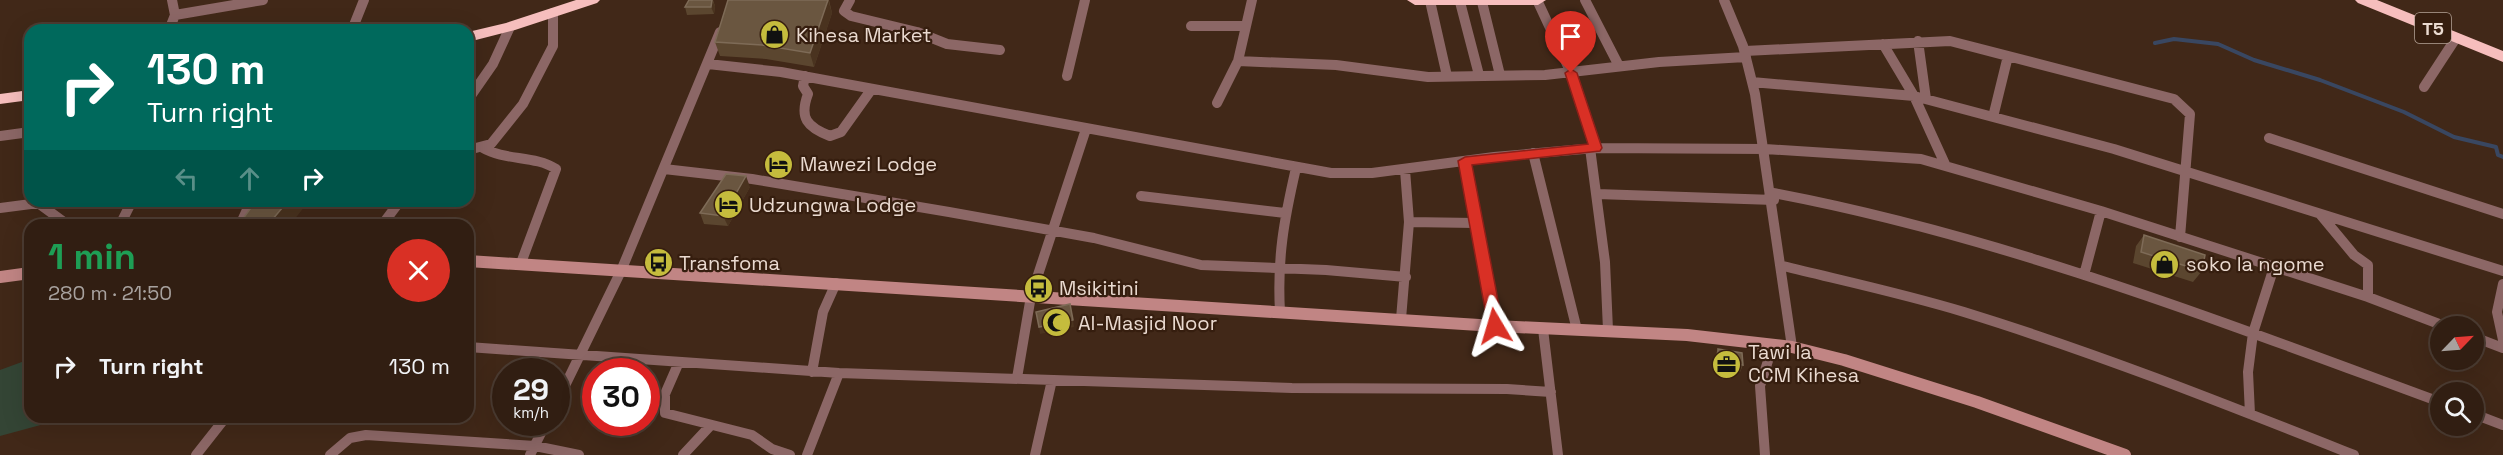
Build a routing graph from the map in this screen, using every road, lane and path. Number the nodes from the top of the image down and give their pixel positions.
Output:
1 (172, 0) edge
2 (263, 0) edge
3 (364, 0) edge
4 (592, 0) edge
5 (850, 0) edge
6 (1085, 0) edge
7 (1252, 0) edge
8 (1538, 0) edge
9 (1584, 0) edge
10 (1724, 0) edge
11 (2363, 0) edge
12 (1423, 1) edge
13 (1456, 1) edge
14 (1482, 2) junction
15 (553, 14) junction
16 (176, 15) junction
17 (725, 19) edge
18 (172, 24) edge
19 (354, 24) edge
20 (1191, 26) dead end
21 (1246, 26) junction
22 (510, 27) junction
23 (474, 38) edge
24 (2456, 38) junction
25 (1918, 41) junction
26 (1883, 44) junction
27 (1000, 50) dead end
28 (1746, 54) junction
29 (2008, 56) junction
30 (2503, 57) edge
31 (1238, 61) junction
32 (708, 64) junction
33 (1619, 66) junction
34 (1571, 73) junction
35 (1479, 75) junction
36 (1500, 75) junction
37 (805, 76) junction
38 (1066, 76) dead end
39 (1447, 76) junction
40 (1752, 82) junction
41 (2424, 87) dead end
42 (871, 90) junction
43 (474, 91) edge
44 (24, 96) edge
45 (1914, 96) junction
46 (0, 99) edge
47 (1926, 99) junction
48 (1217, 103) dead end
49 (1993, 117) junction
50 (1086, 129) junction
51 (24, 132) edge
52 (0, 136) edge
53 (2268, 138) dead end
54 (483, 148) junction
55 (1592, 148) junction
56 (474, 149) edge
57 (1765, 149) junction
58 (1533, 153) junction
59 (1465, 161) junction
60 (1945, 164) junction
61 (1296, 168) junction
62 (664, 170) junction
63 (1405, 170) junction
64 (2187, 171) junction
65 (1597, 194) junction
66 (1140, 196) dead end
67 (1773, 196) junction
68 (24, 205) edge
69 (43, 207) edge
70 (0, 208) edge
71 (2101, 211) junction
72 (1285, 213) junction
73 (2320, 213) junction
74 (2503, 214) edge
75 (60, 219) edge
76 (1409, 222) junction
77 (1475, 223) junction
78 (1054, 231) junction
79 (2180, 237) junction
80 (474, 261) edge
81 (521, 263) junction
82 (1783, 266) junction
83 (2274, 267) junction
84 (1278, 269) junction
85 (2503, 271) edge
86 (621, 272) junction
87 (24, 274) edge
88 (2084, 275) junction
89 (0, 277) edge
90 (1406, 277) junction
91 (836, 283) junction
92 (2503, 284) edge
93 (1031, 296) junction
94 (2368, 297) junction
95 (1280, 312) junction
96 (1401, 319) junction
97 (2430, 321) edge
98 (1495, 326) junction
99 (1543, 329) junction
100 (1578, 330) junction
101 (1608, 330) junction
102 (2253, 333) junction
103 (2503, 339) edge
104 (2484, 341) edge
105 (1773, 345) junction
106 (474, 347) edge
107 (1792, 347) junction
108 (2503, 348) edge
109 (582, 356) junction
110 (679, 362) junction
111 (812, 372) junction
112 (839, 374) junction
113 (570, 378) edge
114 (1017, 378) junction
115 (1052, 380) junction
116 (1551, 392) junction
117 (2430, 398) edge
118 (2250, 414) junction
119 (2484, 418) edge
120 (221, 423) edge
121 (711, 425) junction
122 (2503, 425) edge
123 (539, 436) edge
124 (532, 450) edge
125 (196, 455) edge
126 (330, 455) edge
127 (579, 455) edge
128 (683, 455) edge
129 (790, 455) edge
130 (807, 455) edge
131 (1035, 455) edge
132 (1558, 455) edge
133 (1765, 455) edge
134 (2125, 455) edge
135 (2354, 455) edge

1 - 16 street
2 - 16 street
3 - 19 street
4 - 15 highway
5 - 27 street
6 - 38 street
7 - 21 street
8 - 14 highway
8 - 34 street
9 - 33 street
10 - 28 street
11 - 24 highway, T5
12 - 13 highway
12 - 39 street
13 - 14 highway
13 - 35 street
14 - 36 street
15 - 22 highway
15 - 54 street
16 - 18 street
17 - 32 street
20 - 21 street
21 - 31 street
22 - 23 highway
22 - 43 street
24 - 30 highway, T5
24 - 41 street
25 - 26 street
25 - 29 street
25 - 47 street
26 - 28 street
26 - 45 street
28 - 33 street
28 - 40 street
29 - 49 street
29 - 64 street
31 - 39 street
31 - 48 street
32 - 37 street
32 - 62 street
33 - 34 street
34 - 36 street
34 - 55 street
35 - 36 street
35 - 39 street
37 - 42 street
37 - 42 street
40 - 45 street
40 - 57 street
42 - 50 street
44 - 46 highway
45 - 47 street
45 - 60 street
47 - 49 street
49 - 64 street
50 - 61 street
50 - 78 street
51 - 52 street
53 - 74 street
54 - 56 street
54 - 81 street
55 - 57 street
55 - 58 street
55 - 65 street
57 - 60 street
57 - 67 street
58 - 59 street
58 - 100 street
59 - 63 street
59 - 77 street
60 - 71 street
61 - 63 street
61 - 72 street
62 - 78 street
62 - 86 street
63 - 76 street
64 - 73 street
64 - 79 street
65 - 67 street
65 - 101 street
66 - 72 street
67 - 82 street
67 - 88 street
68 - 70 street
69 - 75 street
71 - 79 street
71 - 88 street
72 - 84 street
73 - 85 street
73 - 94 street
76 - 77 street
76 - 90 street
77 - 98 street
78 - 84 street
78 - 93 street
79 - 83 street
80 - 81 street
81 - 86 street
82 - 107 street
82 - 118 street
83 - 94 street
83 - 102 street
84 - 90 street
84 - 95 street
86 - 91 street
86 - 109 street
87 - 89 street
88 - 102 street
90 - 96 street
91 - 93 street
91 - 111 street
92 - 103 street
93 - 95 street
93 - 114 street
94 - 97 street
95 - 96 street
96 - 98 street
98 - 99 street
99 - 100 street
99 - 116 street
100 - 101 street
101 - 105 street
102 - 117 street
102 - 118 street
104 - 108 street
105 - 107 street
105 - 133 street
106 - 109 street
107 - 134 street
109 - 110 street
109 - 113 street
110 - 111 street
110 - 121 street
111 - 112 street
112 - 114 street
112 - 130 street
114 - 115 street
115 - 116 street
115 - 131 street
116 - 132 street
118 - 135 street
119 - 122 street
120 - 125 street
121 - 128 street
121 - 129 street
123 - 124 street
124 - 126 street
124 - 127 street

